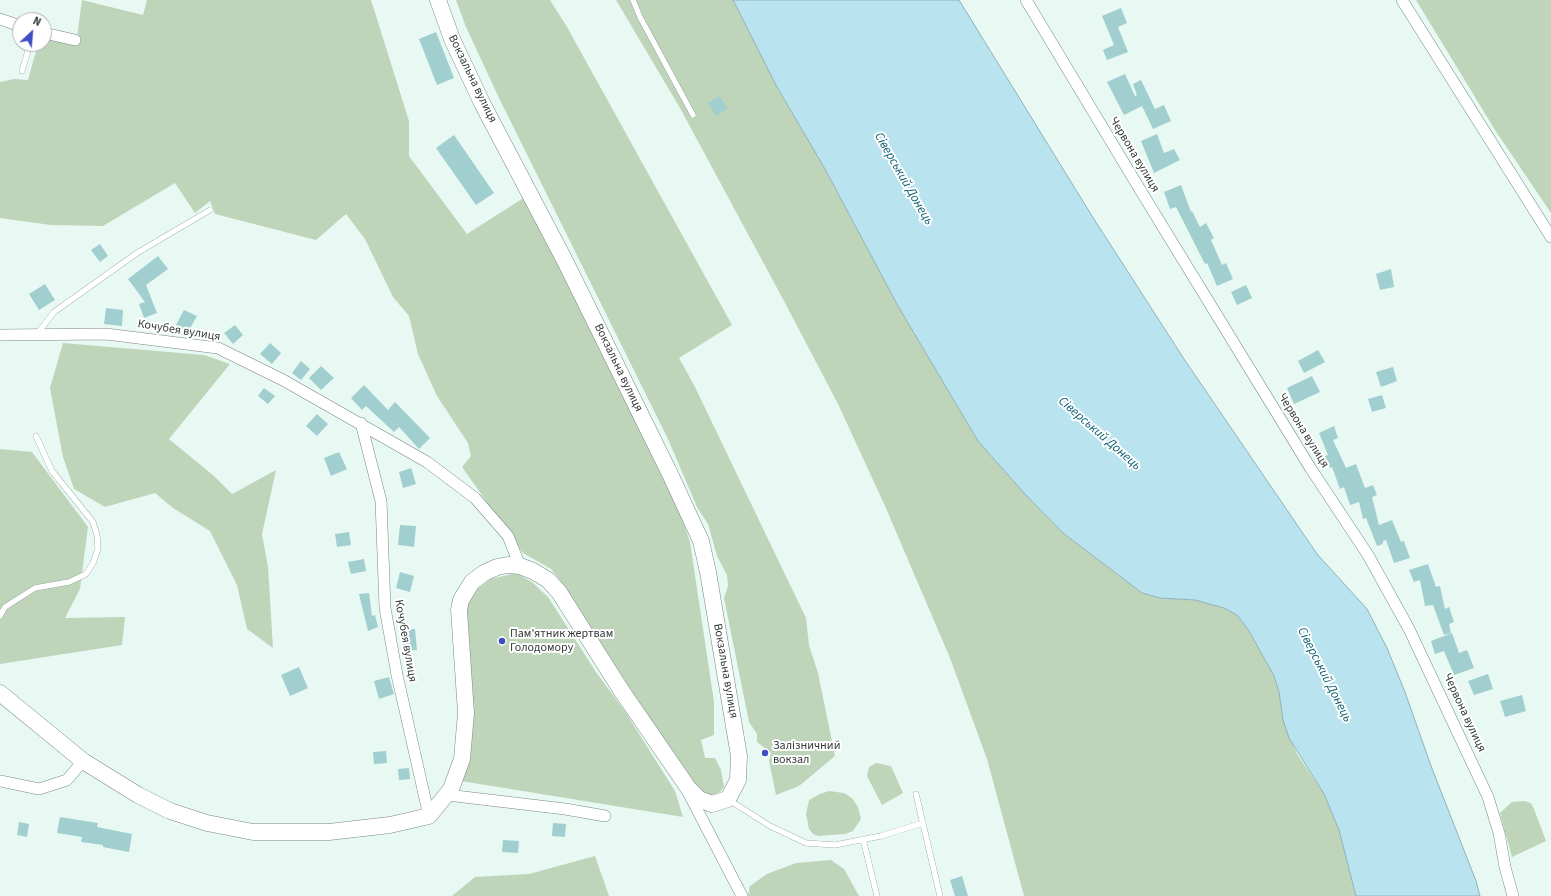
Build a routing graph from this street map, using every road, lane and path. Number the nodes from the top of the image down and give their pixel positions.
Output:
1 (438, 0) edge
2 (633, 0) edge
3 (1026, 0) edge
4 (1402, 0) edge
5 (0, 19) edge
6 (12, 23) edge
7 (52, 35) edge
8 (75, 40) dead end
9 (28, 52) edge
10 (22, 71) dead end
11 (693, 115) dead end
12 (210, 210) dead end
13 (1551, 237) edge
14 (0, 335) edge
15 (36, 336) junction
16 (361, 423) junction
17 (36, 436) dead end
18 (520, 566) junction
19 (0, 616) edge
20 (0, 693) edge
21 (83, 761) junction
22 (678, 774) junction
23 (0, 780) edge
24 (916, 794) dead end
25 (447, 795) junction
26 (728, 799) junction
27 (429, 816) junction
28 (605, 816) dead end
29 (923, 823) junction
30 (863, 839) junction
31 (742, 896) edge
32 (877, 896) edge
33 (940, 896) edge
34 (1513, 896) edge

1 - 26 main road, Вокзальна вулиця
2 - 11 lane
3 - 34 street, Червона вулиця
4 - 13 street
5 - 6 street
7 - 8 street
9 - 10 lane
12 - 15 lane
14 - 15 street, Кочубея вулиця
15 - 16 street, Кочубея вулиця
16 - 18 street, Кочубея вулиця
16 - 27 street, Кочубея вулиця
17 - 19 lane
18 - 22 main road
18 - 25 main road
20 - 21 main road
21 - 23 street
21 - 27 main road
22 - 26 main road
22 - 31 street
24 - 29 lane
25 - 27 main road
25 - 28 street
26 - 30 lane
29 - 30 lane
29 - 33 lane
30 - 32 lane

